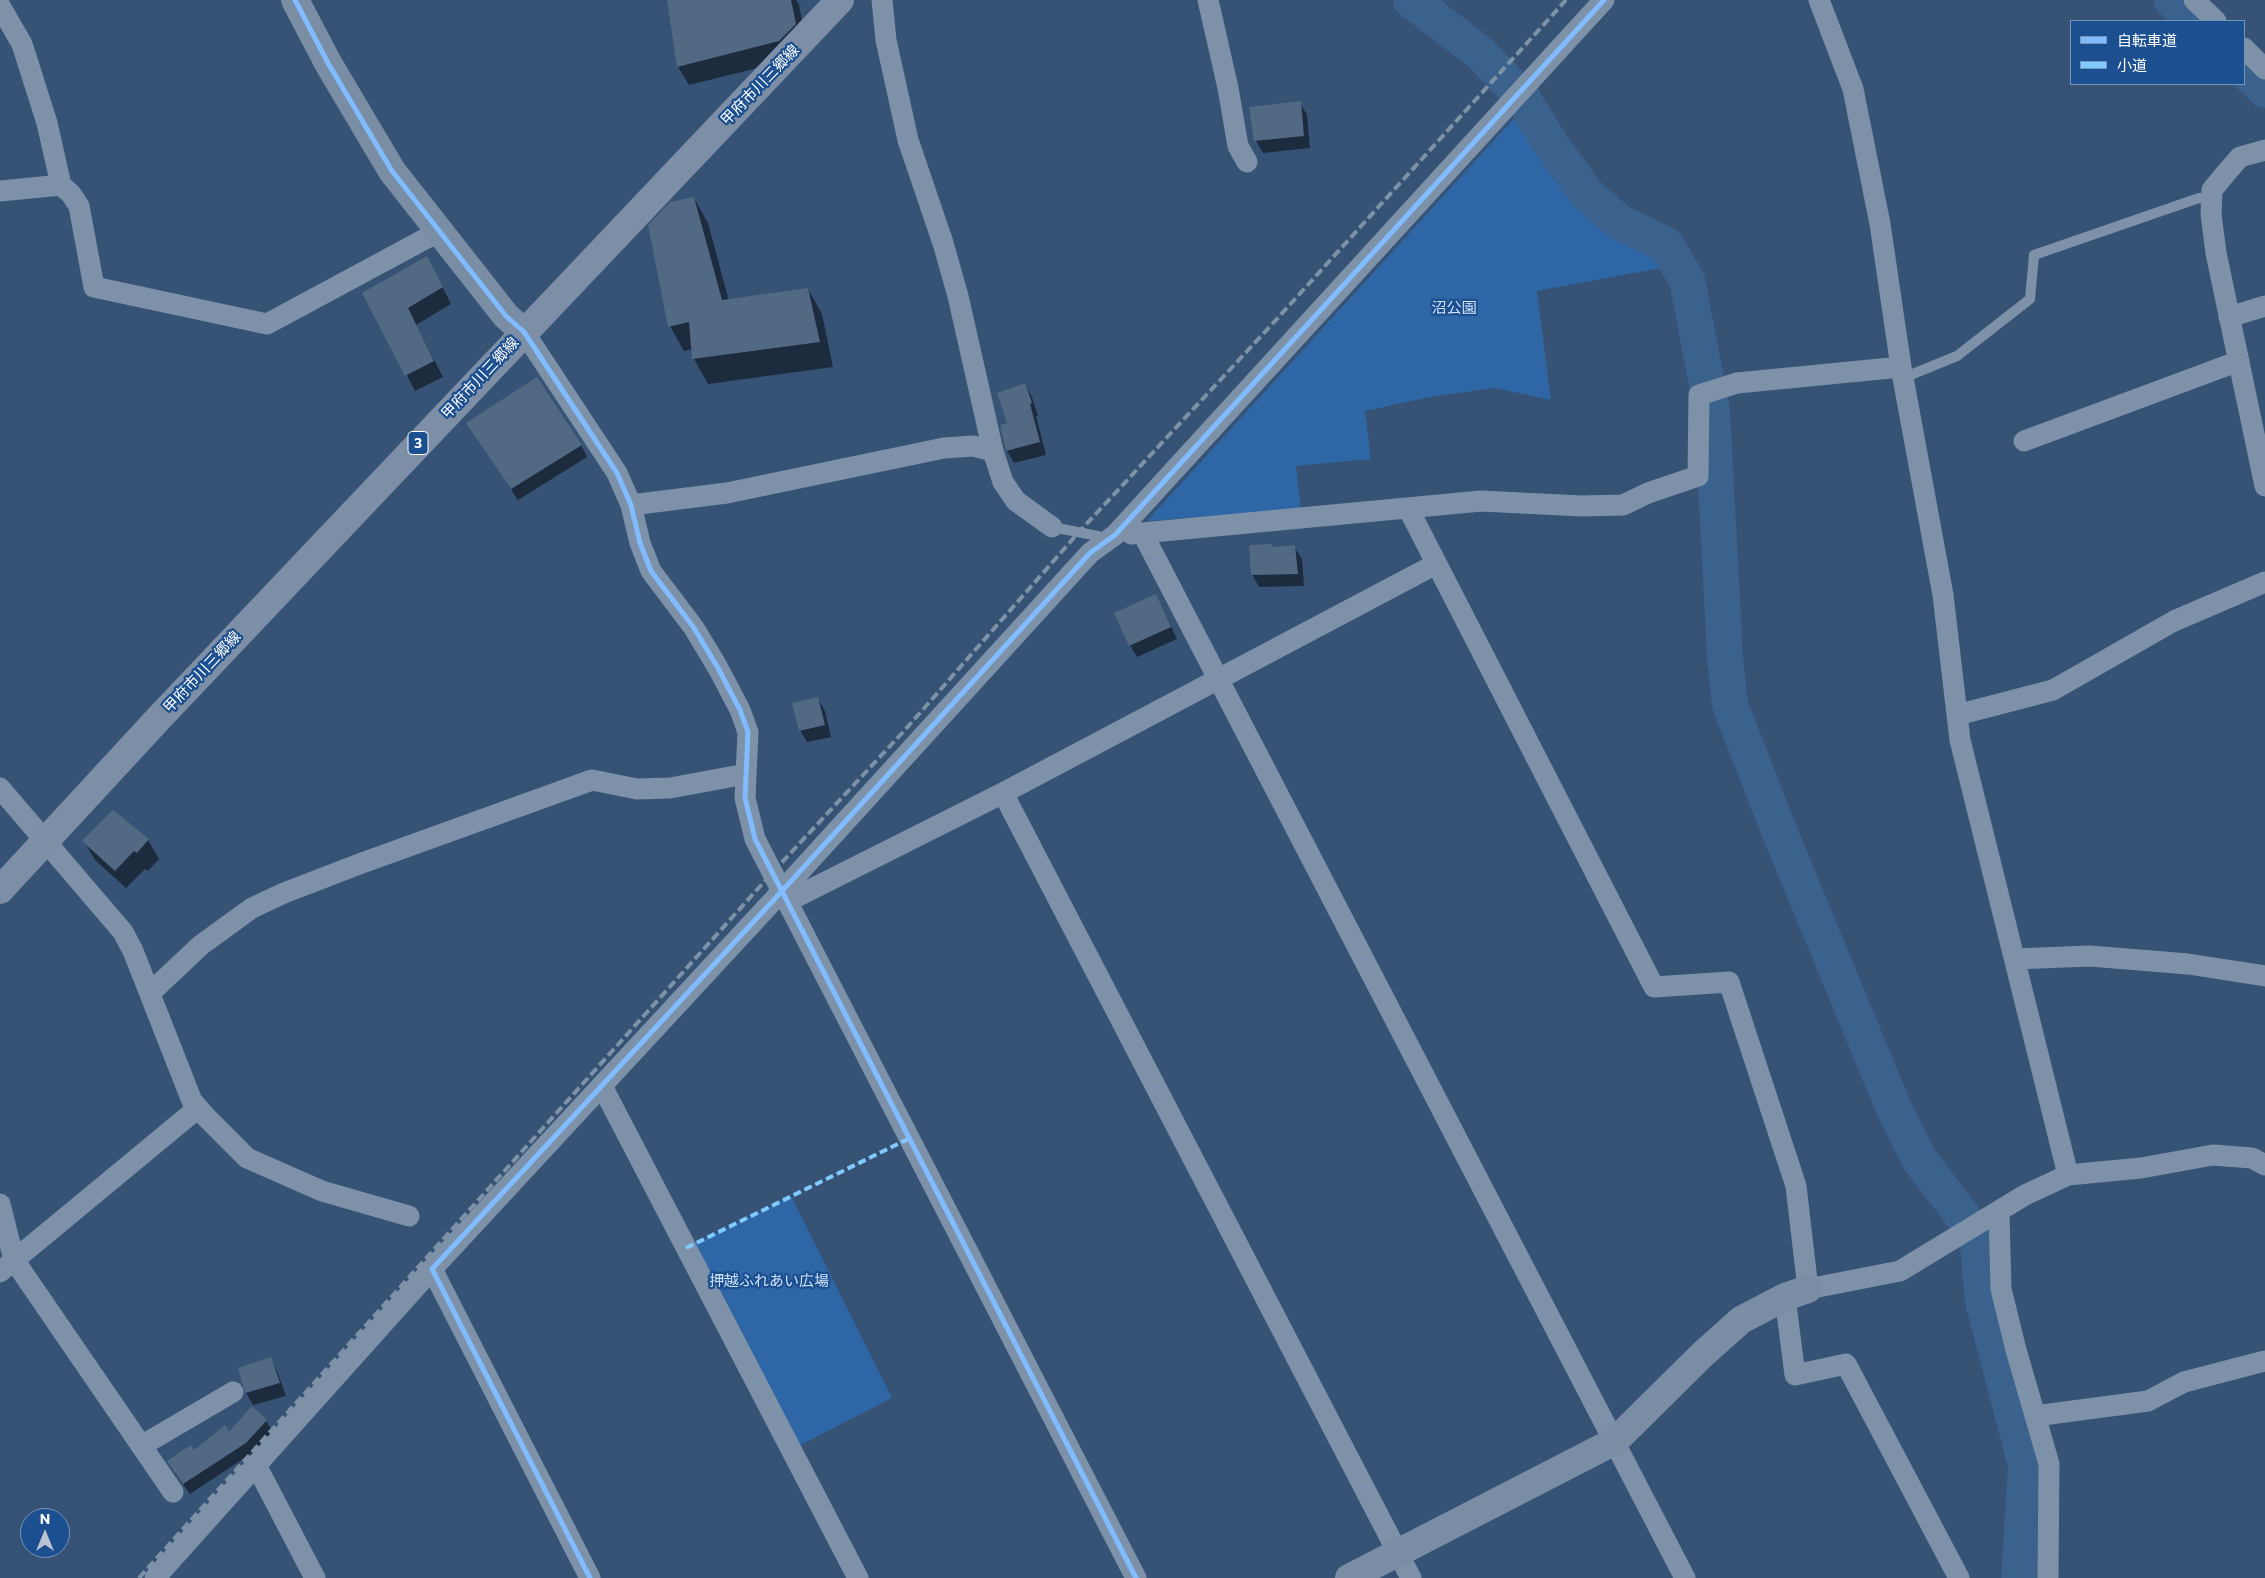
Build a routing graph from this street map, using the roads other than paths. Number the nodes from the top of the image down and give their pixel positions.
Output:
1 (295, 0) edge
2 (840, 0) edge
3 (882, 0) edge
4 (1208, 0) edge
5 (1604, 0) edge
6 (1819, 0) edge
7 (2194, 0) edge
8 (0, 6) edge
9 (2215, 20) edge
10 (2245, 49) edge
11 (2265, 69) edge
12 (2265, 150) edge
13 (1247, 162) dead end
14 (61, 185) junction
15 (0, 191) edge
16 (2212, 200) junction
17 (438, 232) junction
18 (2265, 306) edge
19 (2229, 316) junction
20 (524, 332) junction
21 (2239, 361) junction
22 (1902, 372) junction
23 (2259, 431) edge
24 (2024, 441) dead end
25 (993, 451) junction
26 (2265, 486) edge
27 (631, 504) junction
28 (1408, 508) junction
29 (1052, 527) joint
30 (1143, 534) junction
31 (1107, 536) junction
32 (1436, 564) junction
33 (2265, 582) edge
34 (1219, 680) junction
35 (1957, 715) junction
36 (746, 774) junction
37 (0, 788) edge
38 (1003, 793) junction
39 (46, 842) junction
40 (0, 890) edge
41 (785, 896) junction
42 (2015, 959) junction
43 (2265, 976) edge
44 (150, 993) junction
45 (602, 1086) junction
46 (198, 1108) junction
47 (2265, 1165) edge
48 (2068, 1174) junction
49 (0, 1204) edge
50 (1998, 1213) junction
51 (409, 1216) dead end
52 (7, 1266) edge
53 (432, 1269) junction
54 (1796, 1293) junction
55 (2265, 1361) edge
56 (233, 1392) dead end
57 (2035, 1416) junction
58 (1615, 1441) junction
59 (141, 1446) junction
60 (256, 1465) junction
61 (173, 1492) dead end
62 (1397, 1552) junction
63 (155, 1578) edge
64 (315, 1578) edge
65 (590, 1578) edge
66 (858, 1578) edge
67 (1136, 1578) edge
68 (1349, 1578) edge
69 (1411, 1578) edge
70 (1685, 1578) edge
71 (1959, 1578) edge
72 (2048, 1578) edge

1 - 17 street
2 - 20 main road, 甲府市川三郷線 / 3
3 - 25 street
4 - 13 street
5 - 31 street
6 - 22 street
7 - 9 street
8 - 14 street
10 - 11 street
12 - 16 street
14 - 15 street
14 - 17 street
16 - 19 street
16 - 22 lane
17 - 20 street
18 - 19 street
19 - 21 street
20 - 27 street
20 - 39 main road, 甲府市川三郷線 / 3
21 - 23 street
21 - 24 street
22 - 28 street
22 - 35 street
23 - 26 street
25 - 27 street
25 - 29 street
27 - 36 street
28 - 30 street
28 - 32 street
29 - 31 lane
30 - 31 street
30 - 34 street
31 - 41 street
32 - 34 street
32 - 54 street
33 - 35 street
34 - 38 street
34 - 58 street
35 - 42 street
36 - 41 street
36 - 44 street
37 - 39 street
38 - 41 street
38 - 62 street
39 - 40 main road, 甲府市川三郷線 / 3
39 - 44 street
41 - 45 street
41 - 67 street
42 - 43 street
42 - 48 street
44 - 46 street
45 - 53 street
45 - 66 street
46 - 51 street
46 - 52 street
47 - 48 street
48 - 50 street
49 - 52 street
50 - 54 street
50 - 57 street
52 - 59 street
53 - 60 street
53 - 65 street
54 - 58 street
54 - 71 street
55 - 57 street
56 - 59 street
57 - 72 street
58 - 62 street
58 - 70 street
59 - 61 street
60 - 63 street
60 - 64 street
62 - 68 street
62 - 69 street

